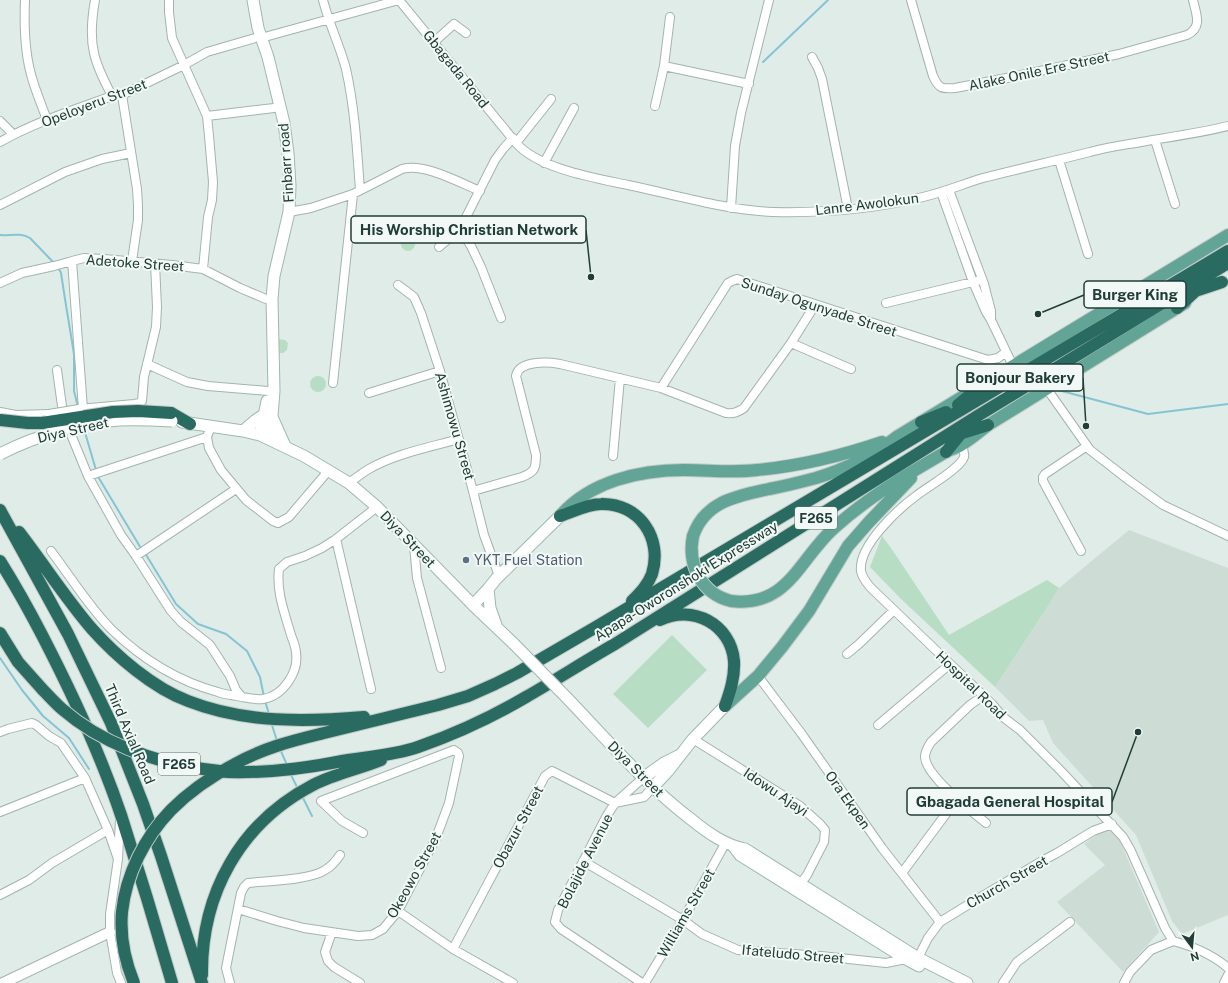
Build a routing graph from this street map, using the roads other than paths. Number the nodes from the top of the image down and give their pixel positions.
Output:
1 (25, 0) edge
2 (95, 0) edge
3 (169, 0) edge
4 (246, 0) edge
5 (253, 0) edge
6 (323, 0) edge
7 (399, 0) edge
8 (770, 0) edge
9 (911, 0) edge
10 (1193, 0) edge
11 (670, 17) dead end
12 (329, 19) junction
13 (466, 33) dead end
14 (258, 38) junction
15 (434, 42) junction
16 (812, 57) dead end
17 (184, 65) junction
18 (664, 66) junction
19 (748, 84) junction
20 (122, 95) junction
21 (112, 96) junction
22 (551, 99) dead end
23 (655, 106) dead end
24 (274, 108) junction
25 (574, 108) dead end
26 (206, 116) junction
27 (47, 120) junction
28 (0, 121) edge
29 (1228, 126) edge
30 (13, 134) junction
31 (515, 140) junction
32 (1155, 140) junction
33 (0, 142) edge
34 (130, 152) junction
35 (1059, 160) junction
36 (544, 163) junction
37 (480, 191) junction
38 (945, 191) junction
39 (357, 192) junction
40 (1175, 204) dead end
41 (0, 206) edge
42 (731, 208) junction
43 (848, 209) junction
44 (289, 212) junction
45 (460, 229) junction
46 (1228, 235) edge
47 (439, 247) dead end
48 (1228, 251) edge
49 (1088, 254) dead end
50 (72, 261) junction
51 (132, 261) junction
52 (1228, 263) edge
53 (155, 264) junction
54 (203, 269) junction
55 (1217, 269) junction
56 (982, 279) junction
57 (1225, 280) edge
58 (973, 282) junction
59 (0, 283) edge
60 (398, 285) dead end
61 (1197, 290) junction
62 (266, 299) junction
63 (886, 303) dead end
64 (1173, 303) junction
65 (815, 305) junction
66 (501, 318) dead end
67 (991, 320) junction
68 (791, 343) junction
69 (1006, 352) junction
70 (147, 364) junction
71 (1013, 366) junction
72 (851, 369) dead end
73 (57, 370) dead end
74 (440, 371) junction
75 (620, 378) junction
76 (333, 383) dead end
77 (661, 388) junction
78 (1047, 389) junction
79 (984, 390) junction
80 (369, 393) dead end
81 (270, 397) junction
82 (81, 409) junction
83 (0, 412) edge
84 (269, 415) junction
85 (979, 415) junction
86 (172, 417) junction
87 (0, 420) edge
88 (190, 424) joint
89 (926, 425) junction
90 (988, 425) joint
91 (243, 431) junction
92 (209, 432) junction
93 (898, 436) junction
94 (264, 437) junction
95 (459, 439) junction
96 (960, 439) junction
97 (936, 442) junction
98 (285, 446) junction
99 (1087, 446) junction
100 (946, 452) joint
101 (0, 454) edge
102 (613, 456) dead end
103 (925, 465) junction
104 (328, 470) junction
105 (94, 474) junction
106 (349, 483) junction
107 (236, 489) junction
108 (473, 491) junction
109 (377, 507) junction
110 (0, 508) edge
111 (560, 516) junction
112 (1228, 536) edge
113 (336, 539) junction
114 (414, 546) junction
115 (52, 551) dead end
116 (1081, 551) dead end
117 (142, 553) junction
118 (0, 561) edge
119 (497, 577) junction
120 (488, 589) junction
121 (470, 602) junction
122 (894, 610) junction
123 (497, 627) junction
124 (596, 627) junction
125 (0, 633) edge
126 (615, 644) junction
127 (846, 654) dead end
128 (950, 664) junction
129 (441, 668) dead end
130 (758, 676) junction
131 (371, 689) dead end
132 (983, 696) junction
133 (242, 697) junction
134 (725, 706) junction
135 (404, 713) junction
136 (878, 725) dead end
137 (0, 732) edge
138 (693, 739) junction
139 (395, 753) junction
140 (680, 755) junction
141 (668, 771) junction
142 (85, 778) junction
143 (643, 778) junction
144 (653, 787) junction
145 (957, 799) junction
146 (615, 803) junction
147 (676, 808) junction
148 (0, 812) edge
149 (120, 814) junction
150 (986, 823) dead end
151 (1112, 824) junction
152 (108, 830) junction
153 (363, 833) dead end
154 (730, 844) junction
155 (340, 855) dead end
156 (118, 859) junction
157 (583, 861) junction
158 (902, 873) junction
159 (801, 883) junction
160 (0, 895) edge
161 (238, 909) junction
162 (398, 911) junction
163 (683, 920) junction
164 (940, 922) junction
165 (1070, 922) dead end
166 (110, 932) junction
167 (332, 932) junction
168 (1173, 941) junction
169 (453, 949) junction
170 (918, 958) junction
171 (906, 959) junction
172 (1228, 968) edge
173 (1228, 974) edge
174 (7, 982) edge
175 (121, 983) edge
176 (134, 983) edge
177 (172, 983) edge
178 (202, 983) edge
179 (230, 983) edge
180 (360, 983) edge
181 (513, 983) edge
182 (644, 983) edge
183 (952, 983) edge
184 (967, 983) edge
185 (1004, 983) edge
186 (1124, 983) edge
187 (1224, 983) edge

1 - 27 street
2 - 21 street
3 - 17 street
4 - 14 main road, Finbarr road
5 - 14 main road, Finbarr road
6 - 12 street
7 - 12 street, Opeloyeru Street
7 - 15 street, Gbagada Road
8 - 19 street
9 - 10 street, Alake Onile Ere Street
11 - 18 street
12 - 14 street, Opeloyeru Street
12 - 39 street
13 - 15 street
14 - 17 street, Opeloyeru Street
14 - 24 main road, Finbarr road
14 - 44 main road, Finbarr road
15 - 31 street, Gbagada Road
16 - 43 street
17 - 20 street, Opeloyeru Street
17 - 26 street
18 - 19 street
18 - 23 street
19 - 42 street
20 - 21 street, Opeloyeru Street
20 - 34 street
21 - 27 street, Opeloyeru Street
22 - 31 street
24 - 26 street
24 - 62 main road, Finbarr road
25 - 36 street
26 - 54 street
27 - 30 street, Opeloyeru Street
28 - 30 street
29 - 32 street, Lanre Awolokun
30 - 33 street, Opeloyeru Street
31 - 36 street, Lanre Awolokun
31 - 37 street
32 - 35 street, Lanre Awolokun
32 - 40 street
34 - 41 street
34 - 51 street
35 - 38 street, Lanre Awolokun
35 - 49 street
36 - 42 street, Lanre Awolokun
37 - 39 street
37 - 45 street
38 - 43 street, Lanre Awolokun
38 - 56 street
38 - 58 street
39 - 44 street
39 - 76 street
42 - 43 street, Lanre Awolokun
44 - 81 main road, Finbarr road
45 - 47 street
45 - 66 street
46 - 71 main road, Apapa-Oworonshoki Expressway
48 - 79 highway, Apapa-Oworonshoki Expressway
50 - 51 street, Adetoke Street
50 - 59 street, Adetoke Street
50 - 82 street
51 - 53 street, Adetoke Street
52 - 55 highway, Apapa-Oworonshoki Expressway / F265
53 - 54 street, Adetoke Street
53 - 70 street
54 - 62 street, Adetoke Street
55 - 61 highway
55 - 64 highway, Apapa-Oworonshoki Expressway / F265
56 - 58 street
56 - 67 street
57 - 61 highway
57 - 64 main road, Apapa-Oworonshoki Expressway
58 - 63 street
58 - 67 street
60 - 74 street, Ashimowu Street
61 - 64 highway
62 - 81 main road, Finbarr road
64 - 78 main road, Apapa-Oworonshoki Expressway
64 - 85 highway, Apapa-Oworonshoki Expressway / F265
65 - 68 street
65 - 69 street, Sunday Ogunyade Street
65 - 77 street, Sunday Ogunyade Street
67 - 69 street
68 - 72 street
68 - 77 street
69 - 71 street
70 - 81 street
70 - 82 street
71 - 79 main road, Apapa-Oworonshoki Expressway
73 - 105 street
74 - 80 street
74 - 95 street, Ashimowu Street
75 - 77 street
75 - 102 street
75 - 108 street
78 - 90 main road, Apapa-Oworonshoki Expressway
78 - 99 street
79 - 89 main road, Apapa-Oworonshoki Expressway
79 - 89 highway
81 - 84 main road
82 - 83 street, bridge
84 - 91 main road
84 - 94 main road
84 - 98 main road
85 - 96 highway
85 - 97 highway, Apapa-Oworonshoki Expressway / F265
86 - 87 highway, bridge
86 - 88 highway
86 - 101 main road, Diya Street, bridge
88 - 92 main road, Diya Street
89 - 93 main road, Apapa-Oworonshoki Expressway
89 - 124 highway, Apapa-Oworonshoki Expressway / F265
90 - 96 highway
91 - 92 main road, Diya Street
91 - 94 main road, Diya Street
92 - 105 street
92 - 107 street
93 - 103 main road, bridge
93 - 111 main road
94 - 98 main road, Diya Street
95 - 106 street
95 - 108 street, Ashimowu Street
96 - 97 highway
96 - 100 highway
96 - 122 street, Hospital Road
97 - 126 highway, Apapa-Oworonshoki Expressway / F265
98 - 104 main road, Diya Street
99 - 112 street
99 - 116 street
100 - 103 main road
103 - 130 main road
104 - 106 main road, Diya Street
104 - 107 street
105 - 117 street
106 - 109 main road, Diya Street
107 - 117 street
108 - 119 street, Ashimowu Street
109 - 113 street
109 - 114 main road, Diya Street
110 - 135 highway, F265
110 - 178 highway, Third Axial Road
111 - 119 main road
111 - 124 highway
113 - 131 street
113 - 133 street
114 - 121 main road, Diya Street
114 - 129 street
115 - 133 street
117 - 133 street
118 - 149 highway
119 - 120 main road
119 - 121 main road
120 - 121 main road
120 - 123 main road
121 - 123 main road, Diya Street
122 - 127 street
122 - 128 street, Hospital Road
123 - 143 main road, Diya Street, bridge
124 - 135 highway, Apapa-Oworonshoki Expressway / F265
125 - 139 highway, F265, bridge
126 - 134 highway
126 - 139 highway, Apapa-Oworonshoki Expressway / F265
128 - 132 street, Hospital Road
128 - 136 street
130 - 134 main road
130 - 158 street, Ora Ekpen
132 - 145 street
132 - 151 street, Hospital Road
134 - 138 main road
135 - 176 highway, bridge
137 - 142 street
138 - 140 main road
138 - 159 street, Idowu Ajayi
139 - 178 highway
140 - 141 main road
140 - 143 main road
141 - 144 main road
141 - 147 main road
142 - 148 street
142 - 152 street
143 - 144 main road, Diya Street
143 - 146 street, Bolajide Avenue
144 - 146 street
144 - 147 main road, Diya Street
145 - 150 street
145 - 158 street
146 - 157 street, Bolajide Avenue
146 - 169 street, Obazur Street
147 - 154 main road, Diya Street
149 - 156 street
149 - 177 highway
151 - 164 street, Church Street
151 - 168 street, Hospital Road
152 - 156 street
152 - 160 street
153 - 162 street, Okeowo Street
154 - 159 main road, Diya Street
154 - 163 street, Williams Street
154 - 171 main road, Diya Street
155 - 161 street
156 - 166 street
157 - 163 street, Ifateludo Street
157 - 182 street, Bolajide Avenue
158 - 164 street, Ora Ekpen
159 - 170 main road, Diya Street
161 - 167 street, Okeowo Street
161 - 179 street
162 - 167 street, Okeowo Street
162 - 169 street
163 - 171 street, Ifateludo Street
163 - 182 street, Williams Street
164 - 170 street, Church Street
165 - 185 street
166 - 174 street
166 - 175 street
167 - 180 street
168 - 172 street
168 - 186 street
169 - 181 street
170 - 184 main road, Diya Street
171 - 183 main road, Diya Street
173 - 187 street

